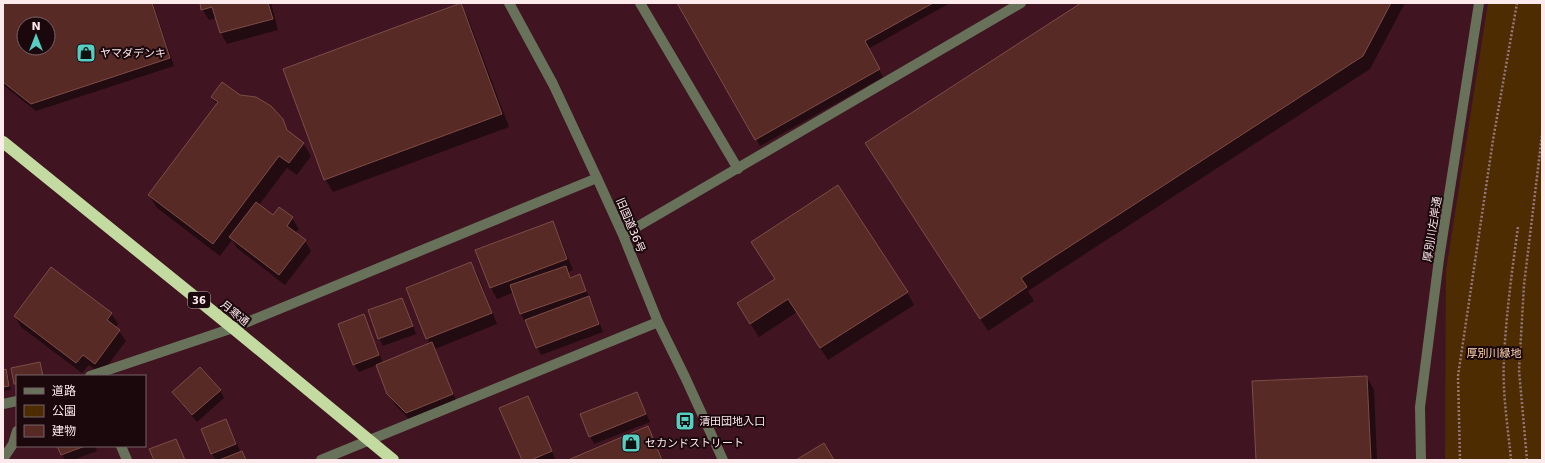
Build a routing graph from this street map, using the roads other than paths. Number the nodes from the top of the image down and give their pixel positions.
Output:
1 (509, 3) edge
2 (640, 3) edge
3 (1021, 3) edge
4 (1480, 3) edge
5 (3, 142) edge
6 (738, 169) junction
7 (597, 178) junction
8 (623, 235) junction
9 (658, 322) junction
10 (233, 328) junction
11 (96, 375) edge
12 (16, 401) edge
13 (3, 404) edge
14 (16, 435) edge
15 (370, 441) junction
16 (121, 447) edge
17 (3, 459) edge
18 (127, 460) edge
19 (321, 460) edge
20 (393, 460) edge
21 (723, 460) edge
22 (1421, 460) edge

1 - 7 street, 旧国道36号
2 - 6 street
3 - 6 street
4 - 22 street, 厚別川左岸通
5 - 10 highway, 月寒通 / 36
6 - 8 street
7 - 8 street, 旧国道36号
7 - 10 street
8 - 9 street, 旧国道36号
9 - 15 street
9 - 21 street, 旧国道36号
10 - 11 street
10 - 15 highway, 月寒通 / 36
12 - 13 street
14 - 17 street
15 - 19 street
15 - 20 highway, 月寒通 / 36
16 - 18 street

